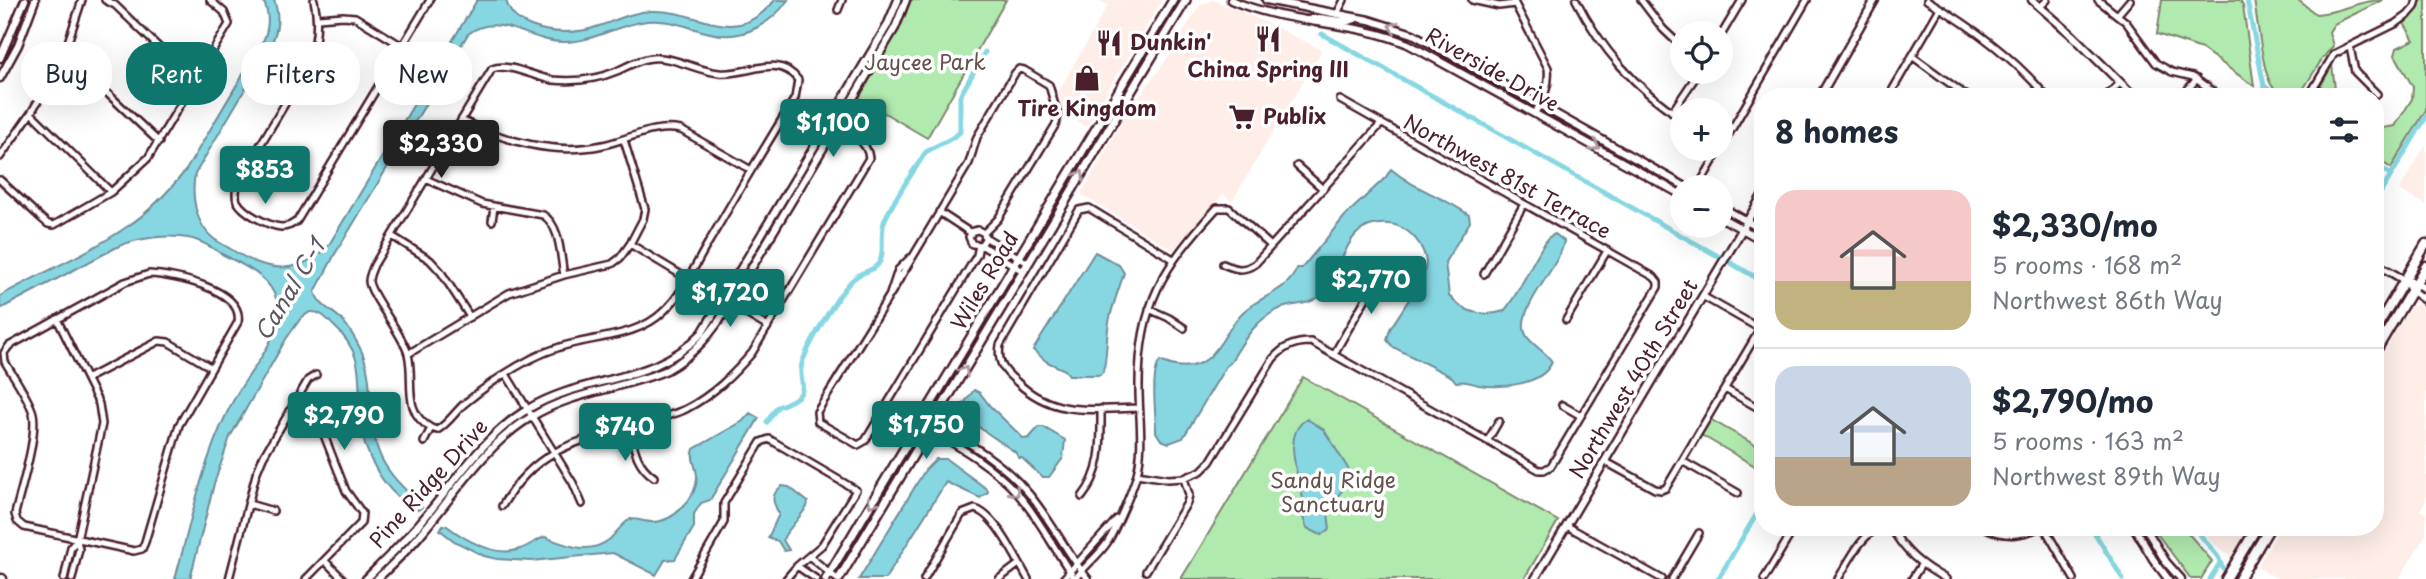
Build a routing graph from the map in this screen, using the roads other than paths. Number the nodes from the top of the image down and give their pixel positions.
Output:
1 (25, 0) edge
2 (35, 0) edge
3 (82, 0) edge
4 (105, 0) edge
5 (210, 0) edge
6 (314, 0) edge
7 (430, 0) edge
8 (842, 0) edge
9 (898, 0) edge
10 (906, 0) edge
11 (1172, 0) edge
12 (1186, 0) edge
13 (1231, 0) edge
14 (1266, 0) edge
15 (1344, 0) edge
16 (1472, 0) edge
17 (1576, 0) edge
18 (1641, 0) edge
19 (1742, 0) edge
20 (1807, 0) edge
21 (1875, 0) edge
22 (1927, 0) edge
23 (2032, 0) edge
24 (2046, 0) edge
25 (2098, 0) edge
26 (2130, 0) edge
27 (2417, 0) edge
28 (1514, 2) edge
29 (1289, 3) edge
30 (2040, 6) junction
31 (1940, 8) junction
32 (838, 10) dead end
33 (1337, 14) junction
34 (2118, 14) junction
35 (317, 18) junction
36 (1357, 18) junction
37 (1308, 21) junction
38 (1730, 21) edge
39 (1670, 36) edge
40 (68, 42) edge
41 (153, 42) edge
42 (218, 42) edge
43 (396, 42) edge
44 (404, 42) edge
45 (2350, 47) junction
46 (1912, 56) junction
47 (0, 58) edge
48 (0, 78) edge
49 (2197, 79) junction
50 (2120, 83) junction
51 (2207, 86) joint
52 (1754, 88) edge
53 (1825, 88) edge
54 (1894, 88) edge
55 (1957, 88) edge
56 (2038, 88) edge
57 (2115, 88) edge
58 (2125, 88) edge
59 (2189, 88) edge
60 (2209, 88) edge
61 (2314, 88) edge
62 (2371, 88) edge
63 (1754, 89) edge
64 (374, 93) edge
65 (112, 97) edge
66 (1340, 100) dead end
67 (36, 105) edge
68 (181, 105) edge
69 (1540, 105) junction
70 (1670, 110) edge
71 (31, 113) junction
72 (1535, 113) junction
73 (461, 120) junction
74 (830, 122) junction
75 (1381, 124) junction
76 (1733, 124) edge
77 (837, 126) junction
78 (624, 140) junction
79 (159, 142) junction
80 (0, 157) edge
81 (1297, 166) dead end
82 (751, 170) junction
83 (1670, 178) edge
84 (426, 179) junction
85 (0, 180) edge
86 (1670, 188) edge
87 (1323, 189) junction
88 (111, 192) junction
89 (1524, 204) junction
90 (494, 207) junction
91 (1754, 211) edge
92 (939, 212) junction
93 (1733, 213) edge
94 (492, 221) dead end
95 (1748, 222) junction
96 (1733, 224) edge
97 (1754, 225) edge
98 (1743, 229) junction
99 (971, 233) junction
100 (985, 235) junction
101 (1754, 235) edge
102 (391, 236) junction
103 (993, 241) junction
104 (630, 244) junction
105 (2426, 244) edge
106 (980, 245) junction
107 (1271, 246) junction
108 (988, 249) junction
109 (1606, 251) junction
110 (1020, 258) junction
111 (1173, 259) junction
112 (1028, 262) junction
113 (1223, 264) dead end
114 (1385, 265) dead end
115 (1015, 266) junction
116 (2426, 266) edge
117 (2384, 269) edge
118 (1023, 271) junction
119 (1484, 274) dead end
120 (564, 275) junction
121 (687, 279) junction
122 (2404, 281) junction
123 (2414, 287) junction
124 (2426, 290) edge
125 (1704, 298) junction
126 (2426, 301) edge
127 (727, 302) junction
128 (1149, 309) junction
129 (2384, 315) edge
130 (470, 317) junction
131 (57, 320) junction
132 (1566, 320) dead end
133 (1754, 326) edge
134 (768, 327) junction
135 (1184, 328) dead end
136 (2384, 337) edge
137 (1754, 341) edge
138 (408, 354) junction
139 (1334, 354) junction
140 (210, 367) junction
141 (506, 374) junction
142 (316, 375) dead end
143 (88, 378) junction
144 (1725, 389) junction
145 (1562, 405) dead end
146 (1754, 405) edge
147 (1139, 408) junction
148 (1101, 409) junction
149 (289, 411) junction
150 (530, 413) junction
151 (1581, 416) junction
152 (922, 420) junction
153 (1499, 421) dead end
154 (169, 422) dead end
155 (179, 425) junction
156 (931, 426) junction
157 (629, 427) junction
158 (431, 428) junction
159 (1488, 440) junction
160 (424, 442) dead end
161 (554, 453) junction
162 (1682, 461) junction
163 (1606, 462) junction
164 (1137, 474) junction
165 (654, 477) dead end
166 (1184, 478) junction
167 (1738, 493) dead end
168 (1082, 497) dead end
169 (248, 504) junction
170 (582, 504) dead end
171 (502, 506) dead end
172 (273, 511) dead end
173 (1119, 517) junction
174 (1567, 526) junction
175 (1699, 533) dead end
176 (1790, 536) edge
177 (1866, 536) edge
178 (1896, 536) edge
179 (2048, 536) edge
180 (2140, 536) edge
181 (2150, 536) edge
182 (2252, 536) edge
183 (2265, 536) edge
184 (77, 540) junction
185 (809, 556) junction
186 (68, 561) junction
187 (325, 561) junction
188 (1076, 562) junction
189 (75, 563) junction
190 (815, 564) junction
191 (1019, 564) junction
192 (1921, 565) junction
193 (797, 566) junction
194 (1069, 570) junction
195 (1082, 571) junction
196 (1146, 571) dead end
197 (809, 575) junction
198 (827, 576) edge
199 (789, 578) edge
200 (64, 579) edge
201 (72, 579) edge
202 (229, 579) edge
203 (306, 579) edge
204 (343, 579) edge
205 (366, 579) edge
206 (377, 579) edge
207 (691, 579) edge
208 (816, 579) edge
209 (838, 579) edge
210 (924, 579) edge
211 (999, 579) edge
212 (1028, 579) edge
213 (1063, 579) edge
214 (1075, 579) edge
215 (1088, 579) edge
216 (1535, 579) edge
217 (1662, 579) edge
218 (1672, 579) edge
219 (1764, 579) edge
220 (1838, 579) edge
221 (1912, 579) edge
222 (1946, 579) edge
223 (2074, 579) edge
224 (2168, 579) edge
225 (2181, 579) edge
226 (2226, 579) edge
227 (2239, 579) edge

1 - 47 street
2 - 48 street
3 - 40 street
4 - 41 street
5 - 42 street
6 - 35 street
7 - 44 street
8 - 32 street
9 - 74 street, Pine Ridge Drive
10 - 77 street, Pine Ridge Drive
11 - 110 main road, Wiles Road
112 -> 12 main road, Wiles Road
13 - 37 street, Riverside Drive
14 - 29 street, Riverside Drive
15 - 33 street
16 - 28 street
17 - 70 street
18 - 39 street
19 - 38 street
20 - 52 street
21 - 53 street
22 - 31 street
23 - 30 street
24 - 30 street
25 - 34 street
26 - 34 street
27 - 45 street
28 - 69 street
29 - 33 street, Riverside Drive
30 - 50 street
31 - 46 street
31 - 56 street
33 - 36 street, Riverside Drive
34 - 49 street
35 - 43 street
35 - 64 street
36 - 37 street
69 -> 36 street, Riverside Drive
37 - 72 street, Riverside Drive
45 - 61 street
45 - 62 street
46 - 54 street
46 - 55 street
49 - 51 street
49 - 59 street
50 - 57 street
50 - 58 street
51 - 60 street
63 - 76 street
65 - 79 street
66 - 75 street, Northwest 81st Terrace
67 - 71 street
68 - 79 street
69 - 72 street
69 - 83 street, Riverside Drive
71 - 80 street
71 - 88 street
72 -> 86 street, Riverside Drive
73 - 78 street
73 - 82 street
73 - 84 street
74 - 77 street
74 - 127 street, Pine Ridge Drive
75 - 87 street
75 - 89 street, Northwest 81st Terrace
77 - 127 street, Pine Ridge Drive
77 - 134 street
78 - 82 street
78 - 104 street
79 - 88 street
81 - 87 street
82 - 121 street
84 - 90 street
84 - 102 street
85 - 88 street
87 - 107 street
89 - 109 street, Northwest 81st Terrace
89 - 119 street
90 - 94 street
90 - 120 street
91 - 95 street, Northwest 40th Street
92 - 99 street
92 - 100 street
92 - 106 street
93 - 95 street
95 - 97 street
95 - 98 street, Northwest 40th Street
96 - 98 street
98 - 101 street
98 - 125 street, Northwest 40th Street
99 - 100 street
99 - 106 street
100 - 103 street
100 - 106 street
102 - 130 street
102 - 138 street
103 - 108 street
103 - 110 street
104 - 120 street
104 - 121 street
105 - 122 main road
106 - 108 street
107 - 111 street
107 - 113 street
108 - 115 street
109 - 132 street
109 - 151 street, Northwest 81st Terrace
110 - 112 street
110 - 115 main road, Wiles Road
111 - 128 street
111 - 148 street
112 - 118 main road, Wiles Road
114 - 139 street
115 - 118 street
115 - 152 main road, Wiles Road
116 - 123 main road
117 - 122 street
156 -> 118 main road, Wiles Road
120 - 130 street
121 - 127 street
121 - 141 street
122 - 123 street
122 - 129 main road
123 - 124 street
123 - 126 street
123 - 136 main road
125 - 133 street
125 - 163 street, Northwest 40th Street
127 - 134 street
127 - 150 street, Pine Ridge Drive
128 - 135 street
128 - 147 street
130 - 138 street
131 - 140 street
131 - 143 street
131 - 184 street
134 - 157 street
137 - 144 street
138 - 158 street
139 - 159 street
139 - 166 street
140 - 143 street
140 - 155 street
141 - 150 street
141 - 158 street
142 - 149 street
143 - 184 street
144 - 146 street
144 - 162 street
145 - 151 street
147 - 148 street
147 - 164 street
148 - 168 street
149 - 169 street
149 - 187 street
150 - 161 street
150 - 205 street, Pine Ridge Drive
150 - 206 street, Pine Ridge Drive
151 - 159 street
152 - 156 street
152 -> 198 main road, Wiles Road
153 - 159 street
154 - 155 street
155 - 184 street
156 - 188 street
156 -> 194 street
156 - 209 main road, Wiles Road
157 - 161 street
157 - 165 street
158 - 160 street
161 - 170 street
161 - 171 street
162 - 163 street
162 - 167 street
163 - 174 street, Northwest 40th Street
164 - 166 street
164 - 173 street
166 - 196 street
169 - 172 street
169 - 202 street
173 - 188 street
173 - 195 street
174 - 216 street, Northwest 40th Street
174 - 217 street
175 - 218 street
176 - 219 street
177 - 220 street
178 - 192 street
179 - 223 street
180 - 224 street
181 - 225 street
182 - 226 main road
183 - 227 main road
184 - 186 street
184 - 189 street
185 - 190 street
185 - 193 street
185 - 207 street
186 - 189 street
186 - 200 street
187 - 203 street
187 - 204 street
188 - 194 street
188 - 195 street
189 - 201 street
190 - 197 street
190 - 198 street
191 - 210 street
191 - 211 street
191 - 212 street
192 - 221 street
192 - 222 street
193 - 197 street
193 - 199 street
194 - 213 street
194 - 214 street
195 - 214 street
195 - 215 street
197 - 208 street
198 - 209 street

